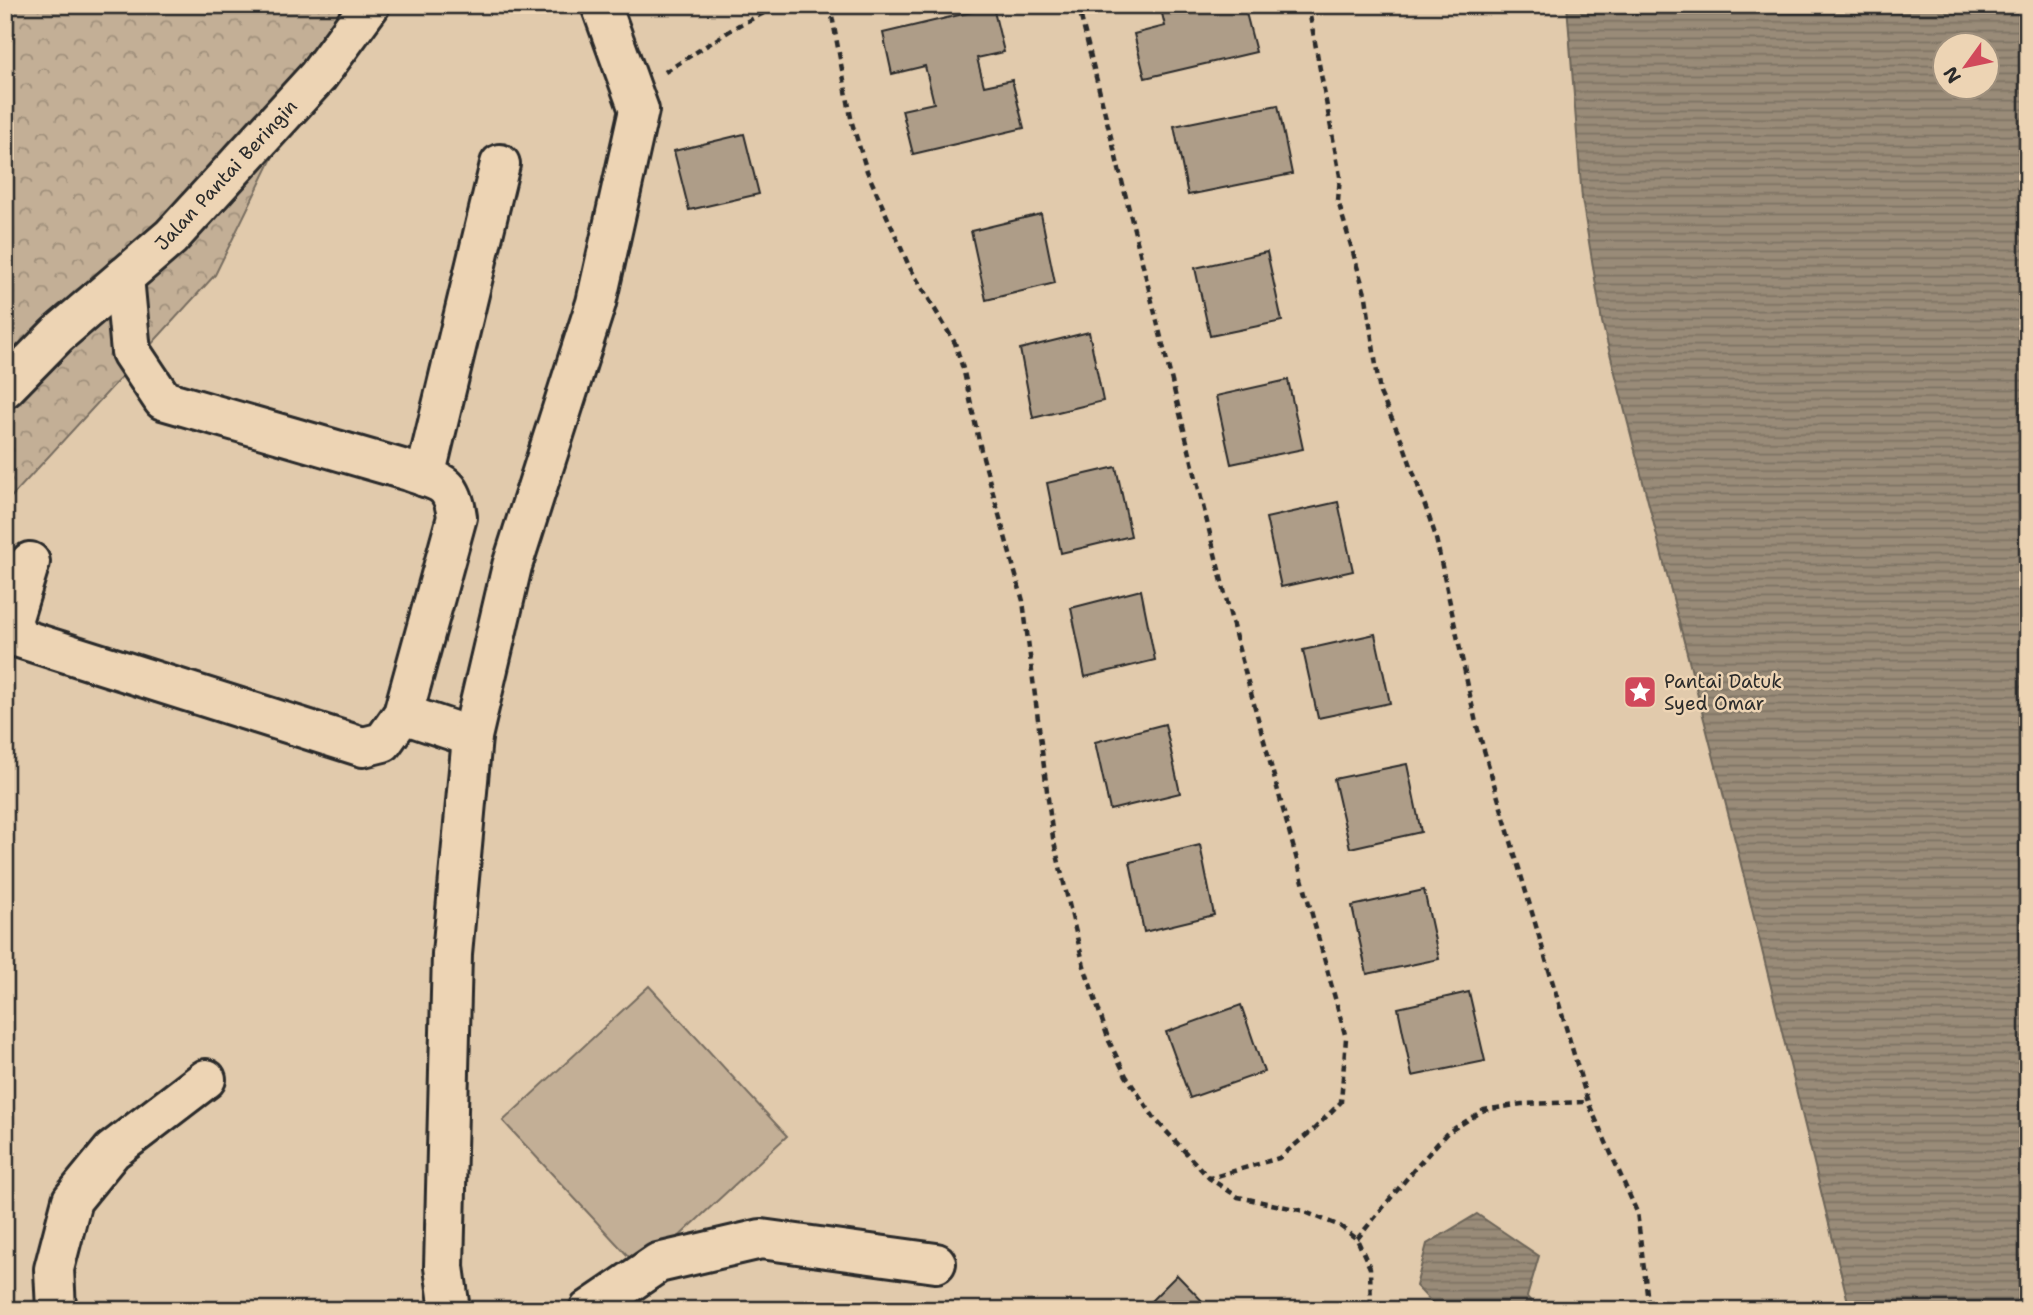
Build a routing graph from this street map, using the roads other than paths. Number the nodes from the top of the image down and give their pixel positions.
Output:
1 (370, 5) edge
2 (601, 5) edge
3 (500, 164) dead end
4 (124, 277) junction
5 (5, 388) edge
6 (425, 477) junction
7 (30, 562) dead end
8 (403, 714) junction
9 (472, 737) junction
10 (206, 1079) dead end
11 (936, 1263) dead end
12 (56, 1310) edge
13 (450, 1310) edge
14 (589, 1310) edge

1 - 4 street, Jalan Pantai Beringin
2 - 9 street
3 - 6 street
4 - 5 street, Jalan Pantai Beringin
4 - 6 street
6 - 8 street
7 - 8 street
8 - 9 street
9 - 13 street
10 - 12 street
11 - 14 street

